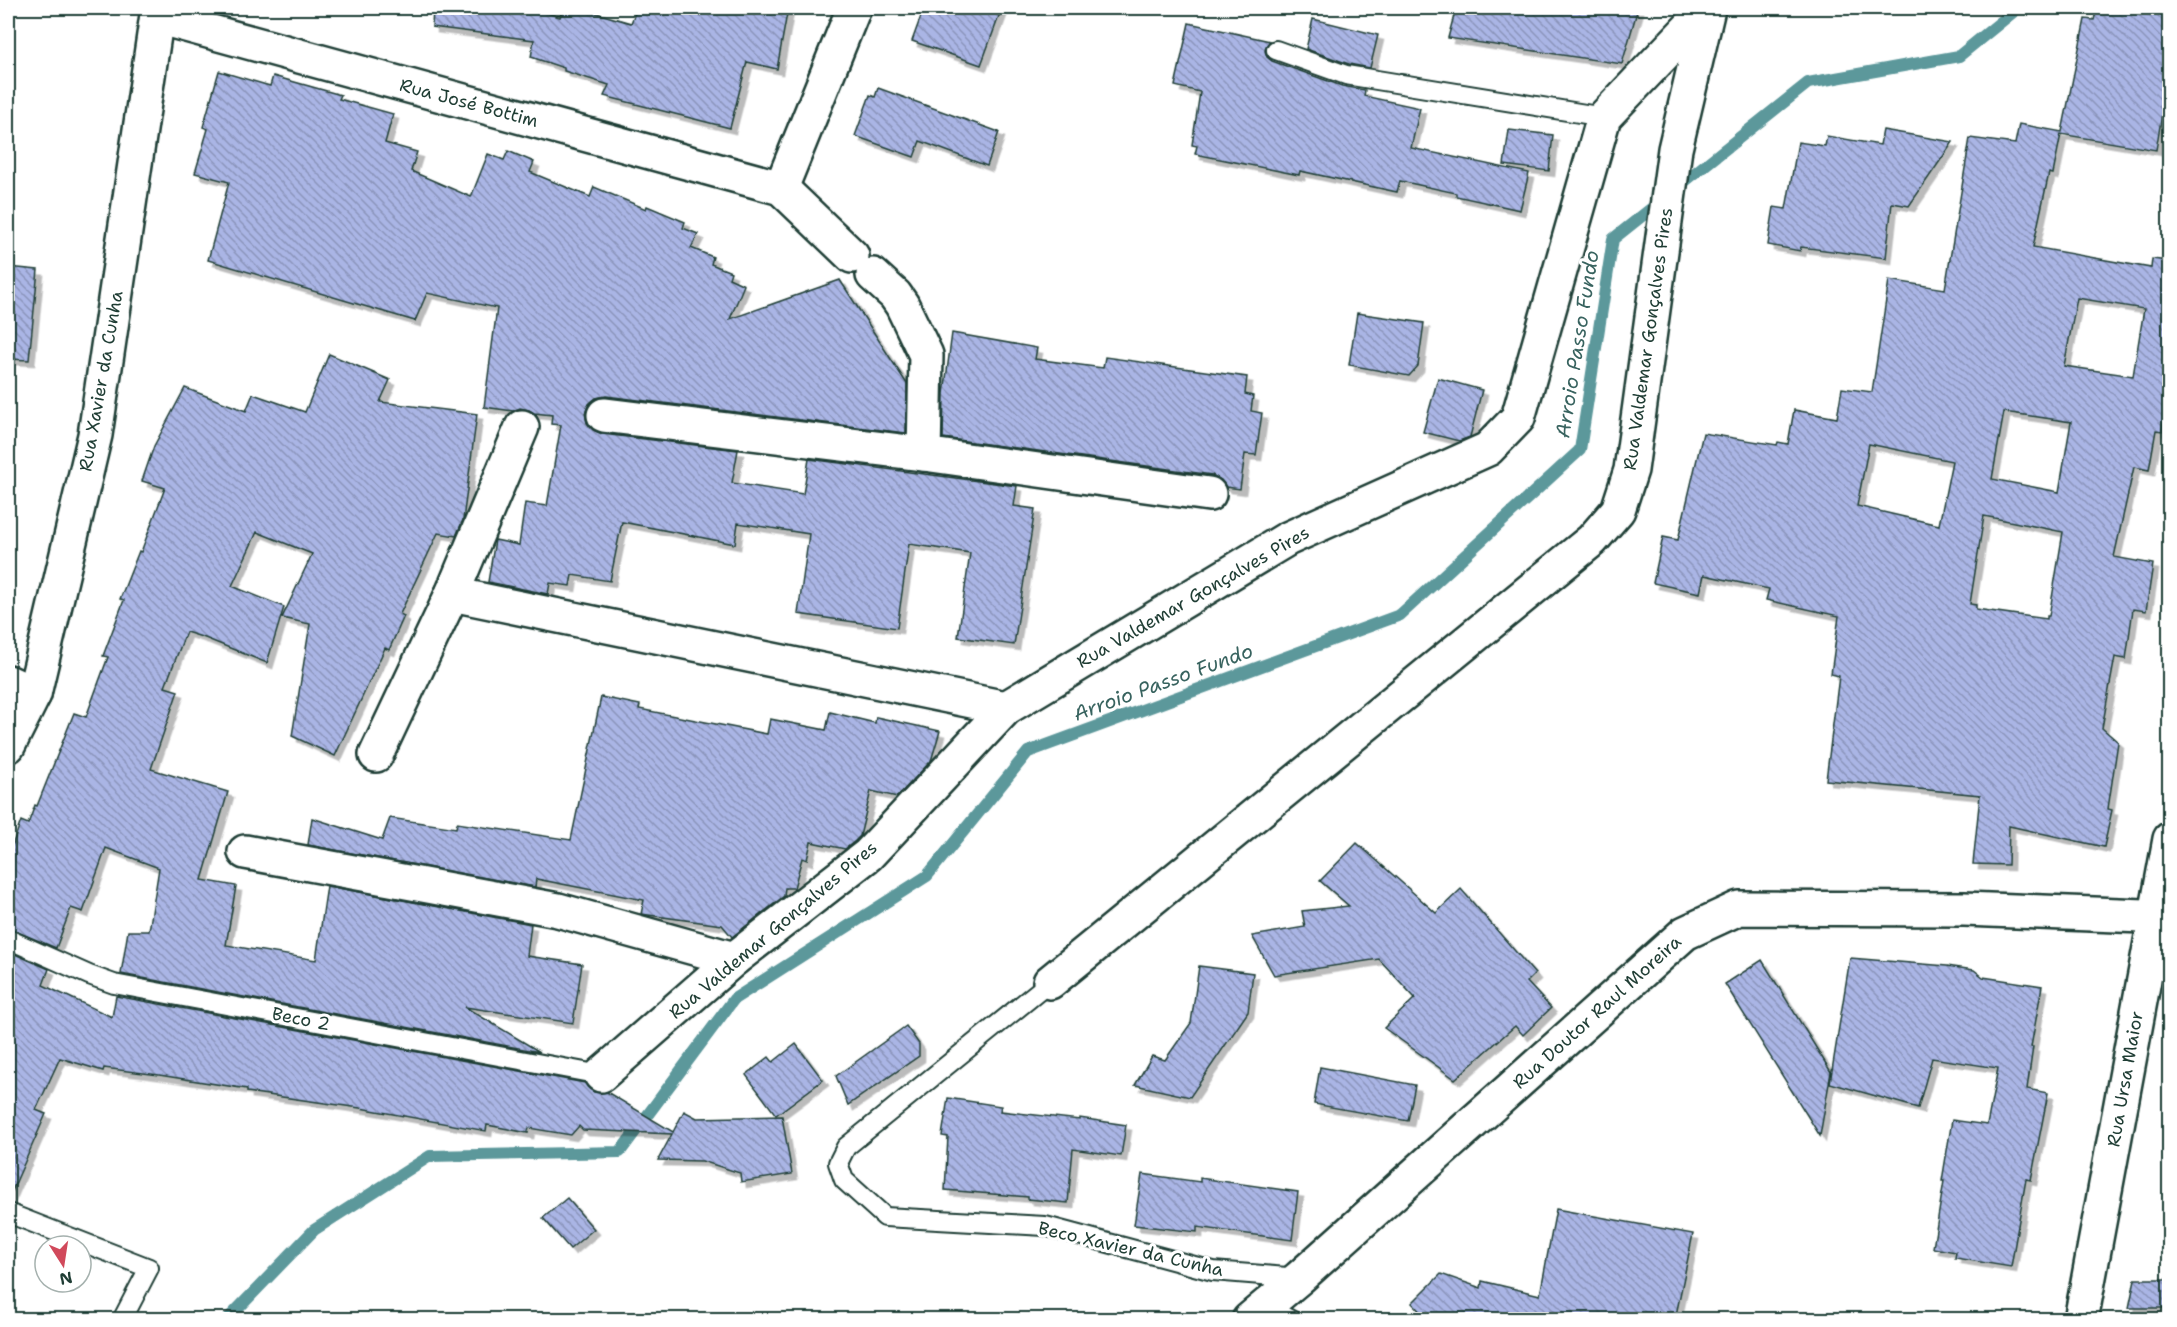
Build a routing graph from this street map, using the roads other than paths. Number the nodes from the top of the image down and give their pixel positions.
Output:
1 (854, 8) edge
2 (1708, 8) edge
3 (158, 12) edge
4 (1276, 50) dead end
5 (1604, 117) junction
6 (781, 188) junction
7 (604, 415) dead end
8 (522, 427) dead end
9 (924, 454) junction
10 (1209, 494) dead end
11 (452, 594) junction
12 (21, 688) edge
13 (1006, 708) junction
14 (8, 746) edge
15 (376, 755) dead end
16 (2169, 839) edge
17 (245, 852) dead end
18 (2162, 917) edge
19 (8, 939) edge
20 (734, 958) junction
21 (1050, 982) joint
22 (601, 1075) joint
23 (8, 1213) edge
24 (1299, 1278) junction
25 (1268, 1315) edge
26 (122, 1320) edge
27 (2081, 1320) edge

1 - 6 street
2 - 5 street, Rua Valdemar Gonçalves Pires
2 - 21 street, Rua Valdemar Gonçalves Pires
3 - 6 street, Rua José Bottim
3 - 12 street, Rua Xavier da Cunha
4 - 5 lane
5 - 13 street, Rua Valdemar Gonçalves Pires
6 - 9 street
7 - 9 street
8 - 11 street
9 - 10 street
11 - 13 street
11 - 15 street
12 - 14 street, Rua Xavier da Cunha
13 - 20 street, Rua Valdemar Gonçalves Pires
16 - 18 street, Rua Ursa Maior
17 - 20 street
18 - 24 street, Rua Doutor Raul Moreira
18 - 27 street, Rua Ursa Maior
19 - 22 lane, Beco 2
20 - 22 street, Rua Valdemar Gonçalves Pires
21 - 24 lane, Beco Xavier da Cunha
23 - 26 lane
24 - 25 street, Rua Doutor Raul Moreira

